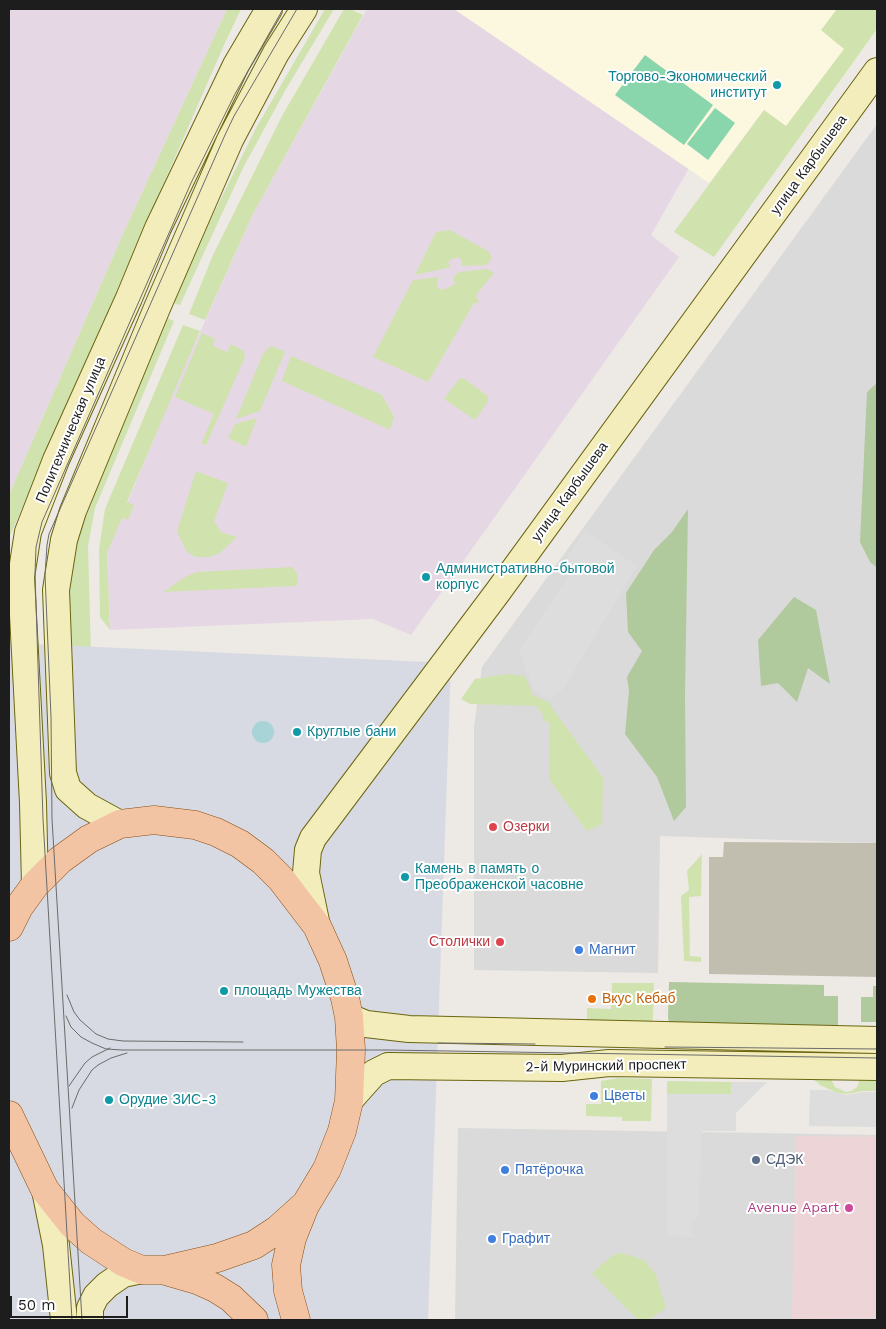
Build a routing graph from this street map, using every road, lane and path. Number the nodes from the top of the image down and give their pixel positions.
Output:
1 (269, 9) edge
2 (304, 9) edge
3 (877, 71) edge
4 (56, 460) junction
5 (89, 474) junction
6 (120, 824) junction
7 (35, 885) junction
8 (9, 926) edge
9 (317, 926) junction
10 (349, 1017) junction
11 (877, 1040) edge
12 (877, 1067) edge
13 (349, 1101) junction
14 (9, 1115) edge
15 (45, 1190) junction
16 (306, 1204) junction
17 (153, 1270) junction
18 (64, 1320) edge
19 (90, 1320) edge
20 (254, 1320) edge
21 (296, 1320) edge

1 - 4 main road, Политехническая улица
2 - 5 main road
3 - 9 main road, улица Карбышева
4 - 5 main road
4 - 7 main road, Политехническая улица
5 - 6 main road
6 - 7 main road
6 - 9 main road
7 - 8 main road
9 - 10 main road
10 - 11 main road, 2-й Муринский проспект
10 - 13 main road
12 - 13 main road, 2-й Муринский проспект
13 - 16 main road
14 - 15 main road
15 - 17 main road
15 - 18 main road
16 - 17 main road
16 - 21 main road
17 - 19 main road
17 - 20 main road

